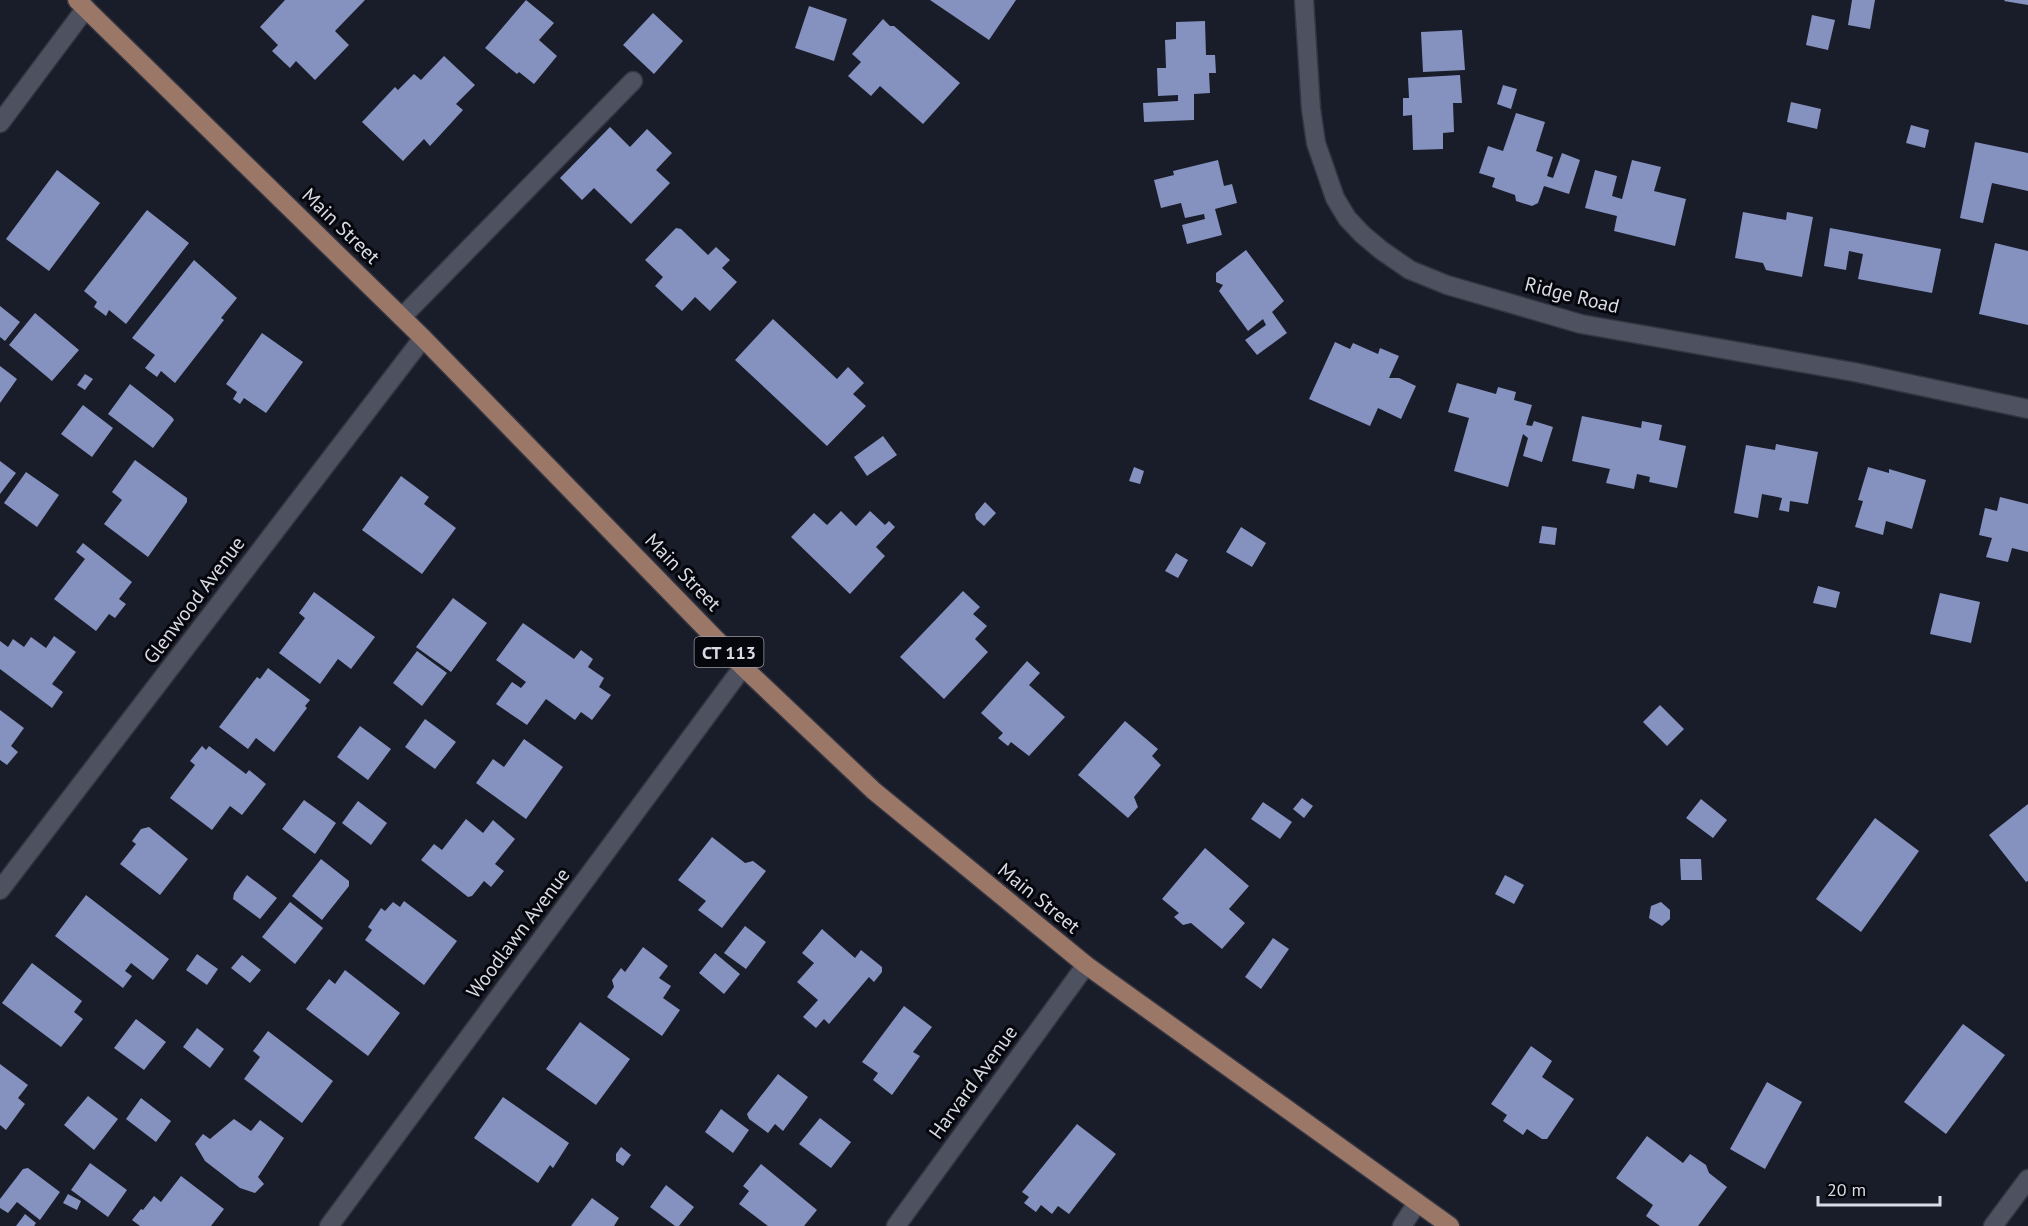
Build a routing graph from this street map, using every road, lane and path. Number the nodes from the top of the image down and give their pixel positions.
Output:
1 (1304, 0) edge
2 (82, 4) edge
3 (633, 81) dead end
4 (0, 123) edge
5 (402, 317) junction
6 (423, 338) junction
7 (2028, 410) edge
8 (743, 667) junction
9 (0, 890) edge
10 (1086, 965) junction
11 (2028, 1179) edge
12 (1417, 1203) junction
13 (329, 1226) edge
14 (896, 1226) edge
15 (1402, 1226) edge
16 (1450, 1226) edge
17 (1993, 1226) edge

1 - 7 street, Ridge Road
2 - 4 street
2 - 5 main road, Main Street / CT 113
3 - 5 street
5 - 6 main road, Main Street / CT 113
6 - 8 main road, Main Street / CT 113
6 - 9 street, Glenwood Avenue
8 - 10 main road, Main Street / CT 113
8 - 13 street, Woodlawn Avenue
10 - 12 main road, Main Street / CT 113
10 - 14 street, Harvard Avenue
11 - 17 street
12 - 15 street
12 - 16 main road, Main Street / CT 113

